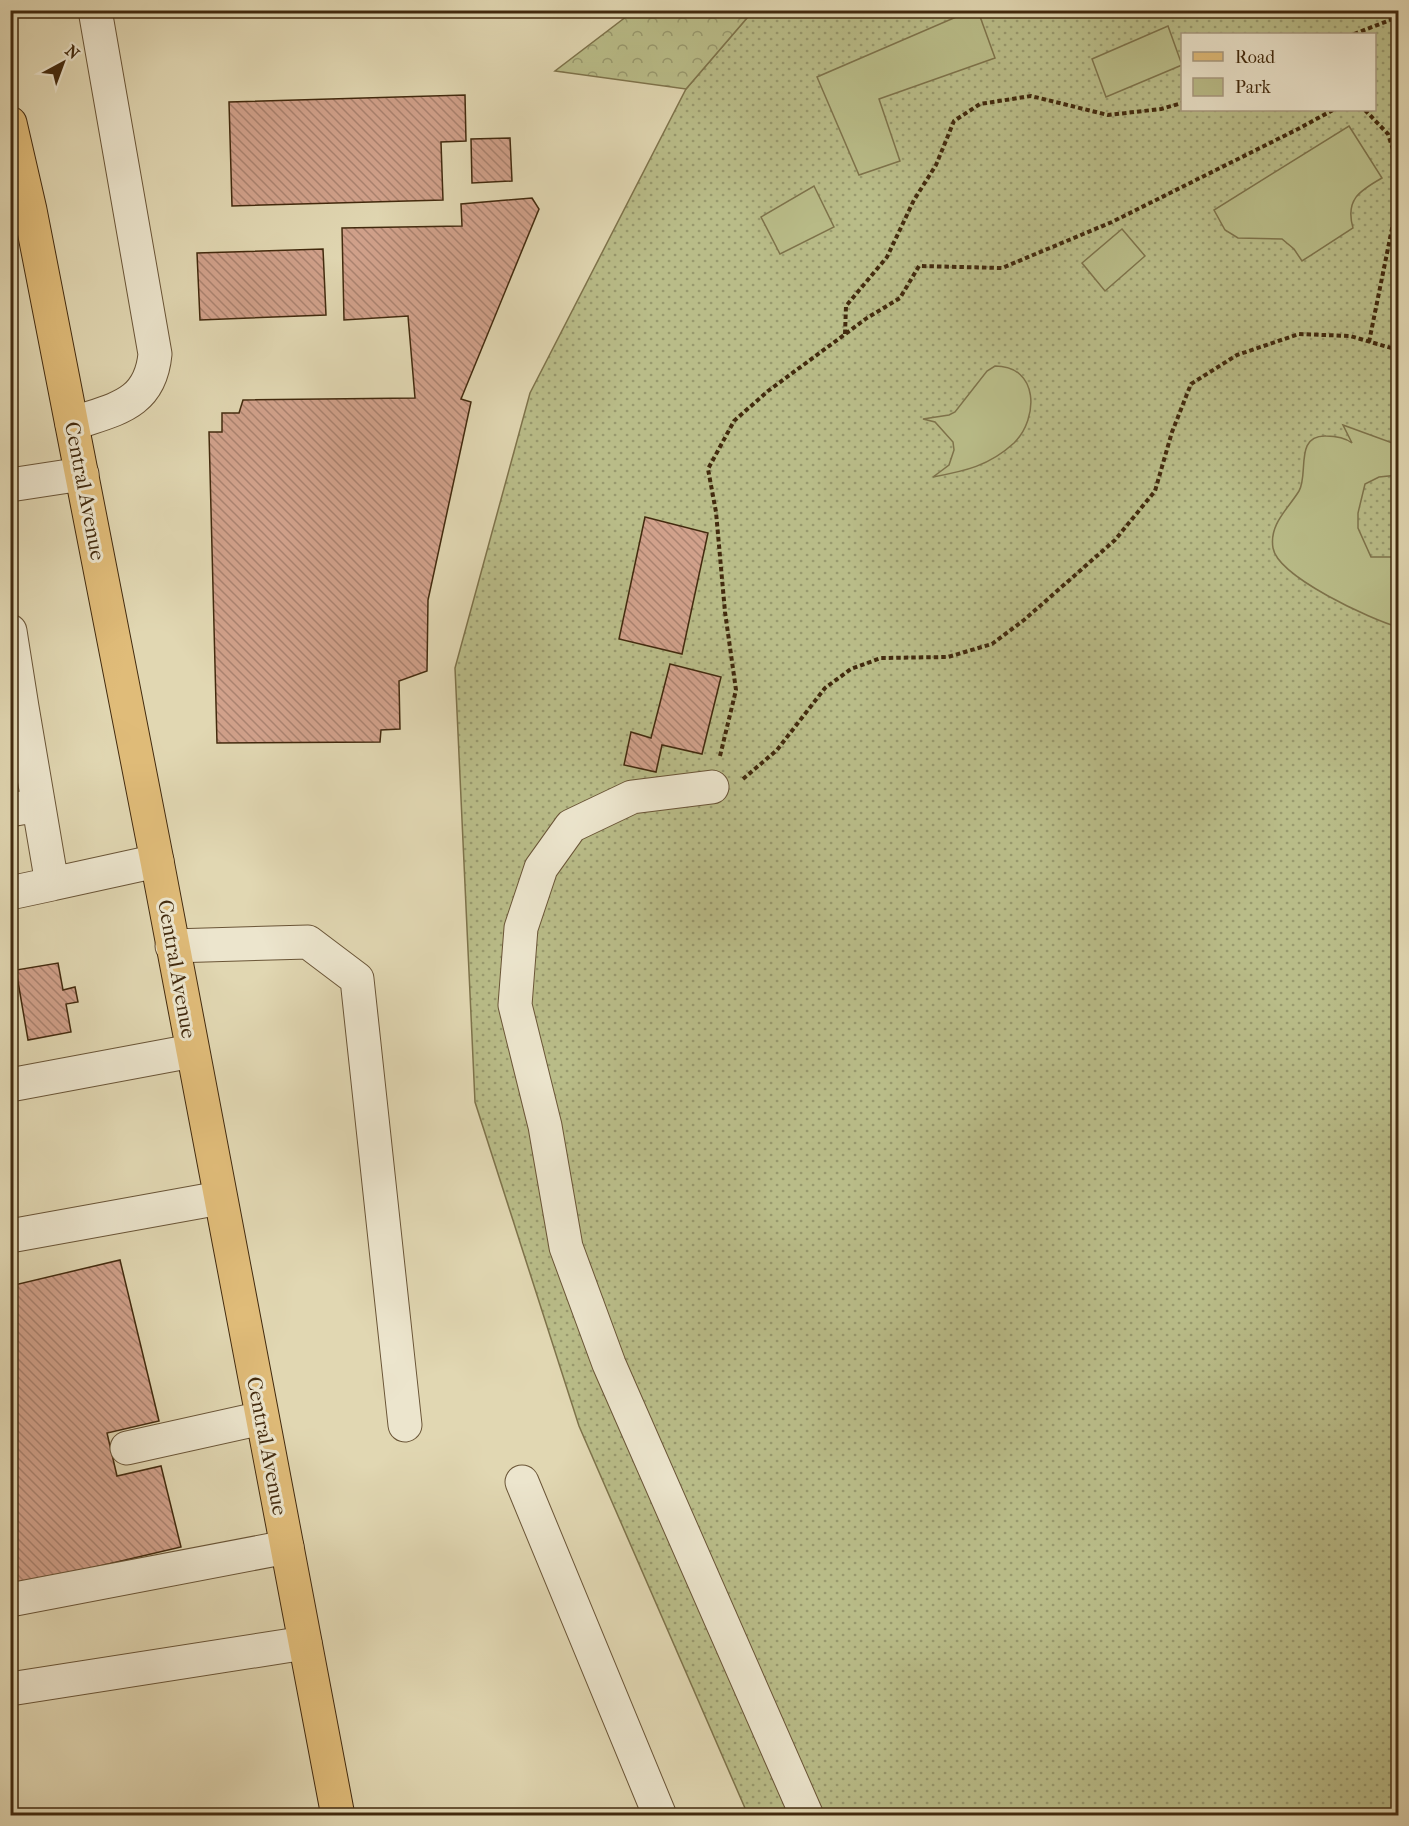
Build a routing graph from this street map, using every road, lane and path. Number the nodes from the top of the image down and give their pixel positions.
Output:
1 (95, 10) edge
2 (1398, 17) edge
3 (1357, 33) edge
4 (1181, 103) edge
5 (1332, 111) edge
6 (1366, 111) edge
7 (10, 123) edge
8 (1398, 165) edge
9 (1398, 199) edge
10 (844, 335) junction
11 (1398, 349) edge
12 (72, 424) junction
13 (82, 474) junction
14 (10, 485) edge
15 (10, 631) edge
16 (16, 709) edge
17 (712, 787) junction
18 (24, 807) edge
19 (157, 861) junction
20 (52, 884) junction
21 (10, 893) edge
22 (172, 946) junction
23 (192, 1051) junction
24 (10, 1085) edge
25 (220, 1198) junction
26 (10, 1236) edge
27 (262, 1418) junction
28 (405, 1425) dead end
29 (127, 1448) dead end
30 (522, 1482) dead end
31 (286, 1547) junction
32 (10, 1600) edge
33 (305, 1643) junction
34 (10, 1689) edge
35 (338, 1815) edge
36 (660, 1815) edge
37 (807, 1815) edge

1 - 12 street
2 - 3 path
4 - 10 path
5 - 10 path
6 - 8 path
7 - 12 main road, Central Avenue
9 - 11 path
10 - 17 path
11 - 17 path
12 - 13 main road, Central Avenue
13 - 14 street
13 - 19 main road, Central Avenue
15 - 16 street
16 - 18 street
17 - 37 street
18 - 20 street
19 - 20 street
19 - 22 main road, Central Avenue
20 - 21 street
22 - 23 main road, Central Avenue
22 - 28 street
23 - 24 street
23 - 25 main road, Central Avenue
25 - 26 street
25 - 27 main road, Central Avenue
27 - 29 street
27 - 31 main road, Central Avenue
30 - 36 street
31 - 32 street
31 - 33 main road, Central Avenue
33 - 34 street
33 - 35 main road, Central Avenue

